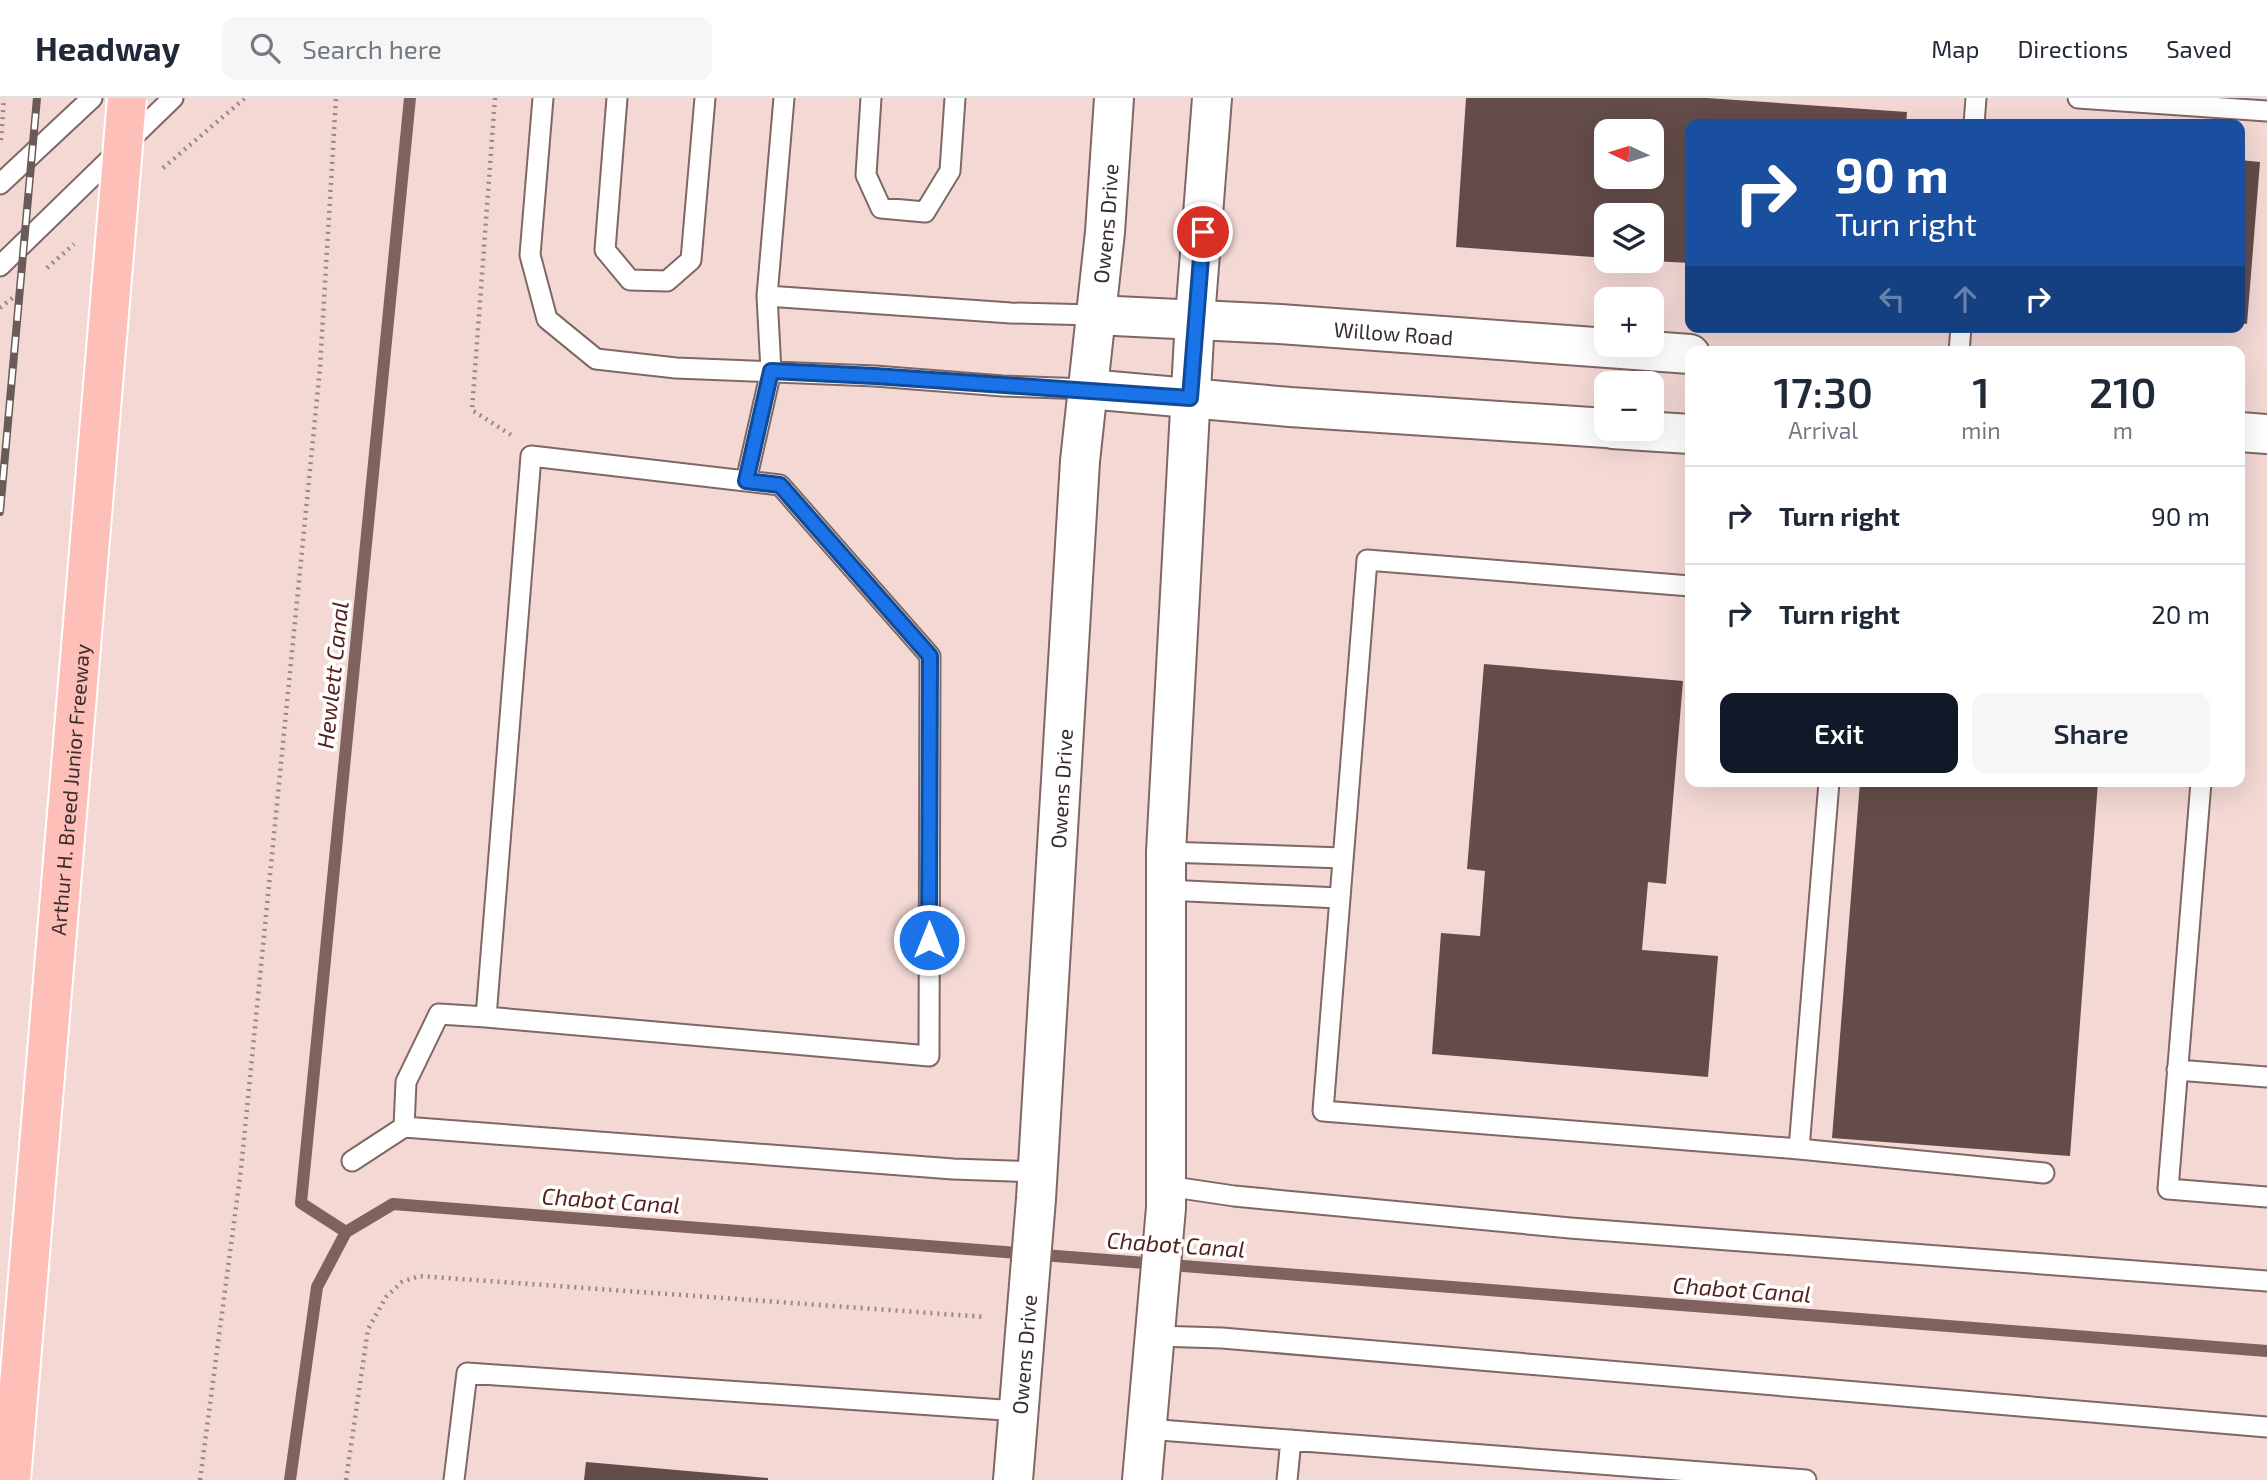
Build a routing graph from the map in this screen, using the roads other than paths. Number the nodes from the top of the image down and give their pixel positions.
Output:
1 (92, 98) edge
2 (127, 98) edge
3 (173, 98) edge
4 (543, 98) edge
5 (617, 98) edge
6 (705, 98) edge
7 (784, 98) edge
8 (871, 98) edge
9 (955, 98) edge
10 (1114, 98) edge
11 (1212, 98) edge
12 (1976, 98) edge
13 (2078, 98) edge
14 (2267, 111) edge
15 (1974, 119) edge
16 (0, 184) edge
17 (0, 266) edge
18 (767, 296) junction
19 (1095, 315) junction
20 (1195, 318) junction
21 (1685, 354) edge
22 (771, 371) junction
23 (1088, 389) junction
24 (1190, 398) junction
25 (1594, 427) edge
26 (1664, 432) edge
27 (2245, 432) edge
28 (1685, 434) edge
29 (2267, 434) edge
30 (746, 481) junction
31 (1685, 586) edge
32 (1829, 787) edge
33 (2201, 787) edge
34 (1166, 852) junction
35 (1343, 858) junction
36 (1166, 890) junction
37 (1339, 898) junction
38 (486, 1017) junction
39 (2178, 1070) junction
40 (2267, 1077) edge
41 (404, 1127) junction
42 (1799, 1149) junction
43 (352, 1161) dead end
44 (2044, 1173) dead end
45 (1036, 1185) junction
46 (1166, 1197) junction
47 (2267, 1197) edge
48 (2267, 1281) edge
49 (1156, 1330) junction
50 (1019, 1411) junction
51 (2267, 1427) edge
52 (1147, 1429) junction
53 (1290, 1440) junction
54 (11, 1480) edge
55 (454, 1480) edge
56 (1013, 1480) edge
57 (1142, 1480) edge
58 (1287, 1480) edge
59 (1805, 1480) edge

1 - 16 lane
2 - 54 highway, Arthur H. Breed Junior Freeway, bridge
3 - 17 lane
4 - 22 lane
5 - 6 lane
7 - 18 lane
8 - 9 lane
10 - 19 street, Owens Drive
11 - 20 street
12 - 15 lane
13 - 14 lane
18 - 19 lane
18 - 22 lane
19 - 20 street, Willow Road
19 - 23 street, Owens Drive
20 - 21 street, Willow Road
20 - 24 street
22 - 23 lane
22 - 30 lane
23 - 24 street
23 - 45 street, Owens Drive
24 - 25 street
24 - 34 street
26 - 28 street
27 - 29 street
30 - 38 lane
30 - 38 lane
31 - 35 lane
32 - 42 lane
33 - 39 lane
34 - 35 lane
34 - 36 street
35 - 37 lane
36 - 37 lane
36 - 46 street
37 - 42 lane
38 - 41 lane
39 - 40 lane
39 - 47 lane
41 - 43 lane
41 - 45 lane
42 - 44 lane
45 - 50 street, Owens Drive
46 - 48 lane
46 - 49 street
49 - 51 lane
49 - 52 street
50 - 55 lane
50 - 56 street, Owens Drive
52 - 53 lane
52 - 57 street
53 - 58 lane
53 - 59 lane

